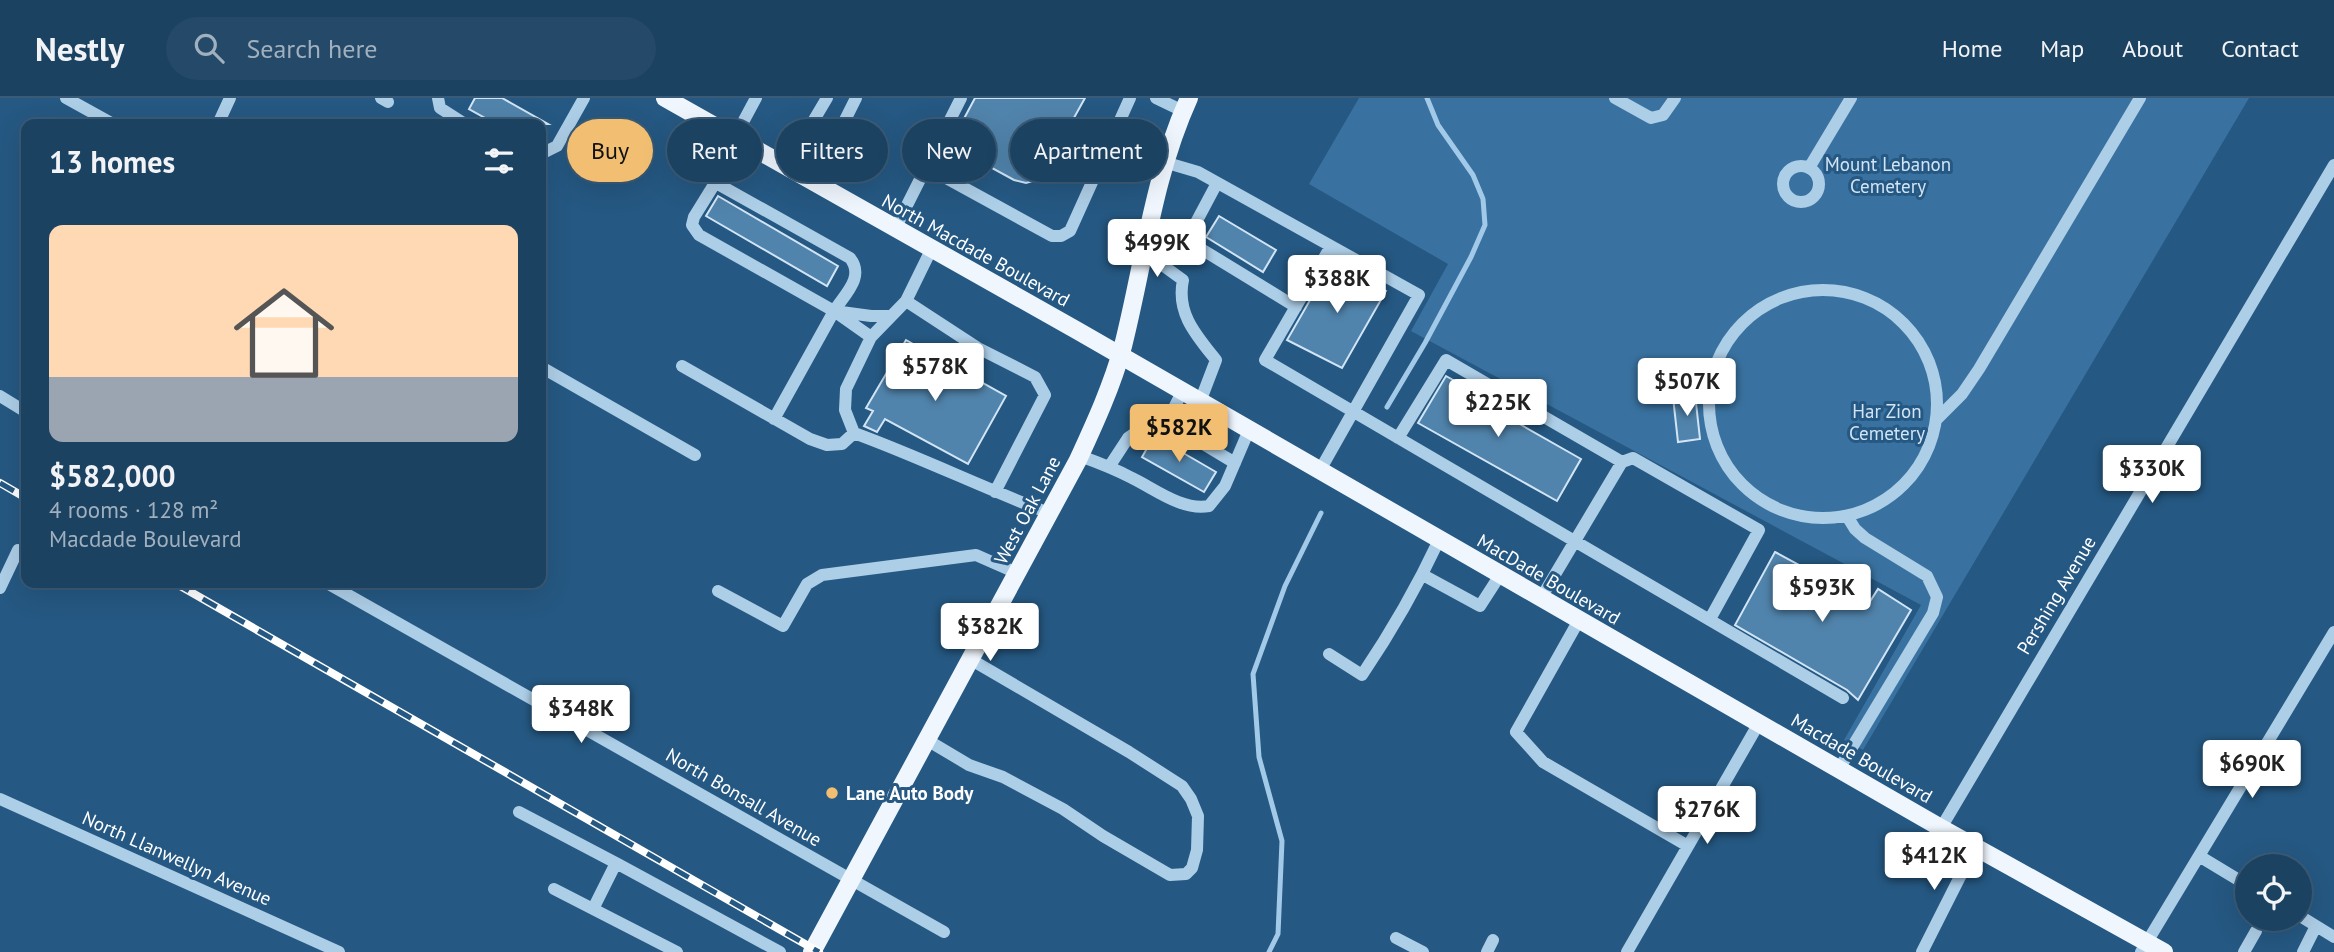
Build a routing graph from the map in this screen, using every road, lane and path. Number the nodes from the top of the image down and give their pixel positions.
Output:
1 (66, 98) edge
2 (230, 98) edge
3 (438, 98) edge
4 (664, 98) edge
5 (756, 98) edge
6 (827, 98) edge
7 (856, 98) edge
8 (961, 98) edge
9 (1130, 98) edge
10 (1156, 98) edge
11 (1615, 98) edge
12 (1675, 98) edge
13 (1851, 98) edge
14 (2140, 98) edge
15 (577, 100) edge
16 (685, 103) edge
17 (1186, 105) edge
18 (104, 119) edge
19 (220, 119) edge
20 (457, 119) edge
21 (709, 119) edge
22 (747, 119) edge
23 (815, 119) edge
24 (950, 119) edge
25 (546, 152) edge
26 (1167, 154) edge
27 (1167, 163) edge
28 (2334, 165) edge
29 (1809, 168) dead end
30 (918, 182) edge
31 (953, 182) edge
32 (1159, 182) edge
33 (716, 183) joint
34 (814, 183) joint
35 (1217, 183) junction
36 (895, 229) junction
37 (1331, 246) junction
38 (931, 250) junction
39 (1143, 251) junction
40 (906, 301) junction
41 (1296, 307) junction
42 (834, 311) junction
43 (890, 316) junction
44 (871, 337) junction
45 (1120, 356) junction
46 (682, 366) dead end
47 (546, 370) edge
48 (1182, 392) junction
49 (0, 396) edge
50 (1200, 402) junction
51 (21, 408) edge
52 (1353, 412) junction
53 (774, 419) junction
54 (1937, 419) junction
55 (1167, 422) junction
56 (1249, 430) junction
57 (854, 433) junction
58 (1398, 438) junction
59 (695, 455) dead end
60 (1080, 456) junction
61 (1622, 462) junction
62 (1235, 463) junction
63 (1109, 467) junction
64 (1319, 472) junction
65 (995, 492) junction
66 (1049, 513) junction
67 (1847, 516) junction
68 (1439, 540) junction
69 (1576, 540) junction
70 (18, 550) dead end
71 (1017, 573) junction
72 (1423, 575) junction
73 (1500, 575) junction
74 (0, 588) edge
75 (336, 588) edge
76 (718, 591) dead end
77 (1541, 598) junction
78 (1710, 619) junction
79 (1579, 620) junction
80 (2334, 632) edge
81 (1329, 654) dead end
82 (970, 659) junction
83 (1843, 698) dead end
84 (1759, 723) junction
85 (927, 740) junction
86 (1839, 769) junction
87 (0, 799) edge
88 (519, 812) dead end
89 (1941, 828) junction
90 (1688, 846) junction
91 (1975, 847) junction
92 (2199, 856) junction
93 (616, 863) junction
94 (2235, 878) edge
95 (850, 879) junction
96 (554, 889) dead end
97 (593, 909) junction
98 (2312, 924) edge
99 (2316, 926) junction
100 (2256, 931) dead end
101 (944, 932) dead end
102 (2334, 937) edge
103 (1396, 938) dead end
104 (2144, 947) edge
105 (339, 952) edge
106 (677, 952) edge
107 (780, 952) edge
108 (812, 952) edge
109 (1423, 952) edge
110 (1627, 952) edge
111 (1922, 952) edge
112 (2164, 952) edge
113 (2244, 952) edge
114 (2303, 952) edge

1 - 18 street
2 - 19 street
3 - 20 street
4 - 16 main road, North Macdade Boulevard
5 - 22 street
6 - 23 street
7 - 34 street
8 - 24 street
9 - 31 street
10 - 17 street
11 - 12 street
13 - 29 street
14 - 54 street
15 - 25 street
16 - 21 main road, North Macdade Boulevard
17 - 26 main road, West Oak Lane
27 - 35 street
28 - 89 street, Pershing Avenue
30 - 36 street
32 - 39 main road, West Oak Lane
33 - 42 street
33 - 42 street
34 - 36 main road, North Macdade Boulevard
35 - 37 street
35 - 41 street
36 - 38 main road, North Macdade Boulevard
37 - 41 street
37 - 52 street
38 - 40 street
38 - 45 main road, North Macdade Boulevard
39 - 45 main road, West Oak Lane
39 - 50 street
40 - 43 street
40 - 65 street
41 - 52 street
42 - 43 street
42 - 44 street
42 - 53 street
43 - 44 street
44 - 57 street
45 - 48 main road
45 - 60 main road, West Oak Lane
46 - 53 street
47 - 59 street
48 - 50 main road
48 - 55 street
49 - 51 street
50 - 56 main road
52 - 58 street
52 - 64 street
53 - 57 street
54 - 67 street
54 - 67 street
55 - 62 street
55 - 63 street
56 - 62 street
56 - 64 main road
57 - 65 street
58 - 61 street
58 - 69 street
60 - 63 street
60 - 66 main road, West Oak Lane
61 - 69 street
61 - 78 street
62 - 63 street
64 - 68 main road, MacDade Boulevard
65 - 66 street
66 - 71 main road, West Oak Lane
67 - 86 street
68 - 72 street
68 - 73 main road, MacDade Boulevard
69 - 77 street
69 - 78 street
70 - 74 street
71 - 76 street
71 - 82 main road, West Oak Lane
72 - 73 street
72 - 81 street
73 - 77 main road, MacDade Boulevard
75 - 95 street, North Bonsall Avenue
77 - 79 main road, MacDade Boulevard
78 - 83 street
79 - 84 main road, MacDade Boulevard
79 - 90 street
80 - 92 street
82 - 85 main road, West Oak Lane
82 - 85 street
84 - 86 main road, Macdade Boulevard
84 - 90 street
85 - 95 main road, West Oak Lane
86 - 89 main road, Macdade Boulevard
87 - 105 street, North Llanwellyn Avenue
88 - 93 street
89 - 91 main road, Macdade Boulevard
90 - 110 street
91 - 104 main road, Macdade Boulevard
91 - 111 street
92 - 94 street
92 - 104 street
93 - 97 street
93 - 107 street
95 - 101 street, North Bonsall Avenue
95 - 108 main road, West Oak Lane
96 - 97 street
97 - 106 street
98 - 99 street
99 - 102 street
99 - 114 street
100 - 113 street
103 - 109 street
104 - 112 main road, Macdade Boulevard

